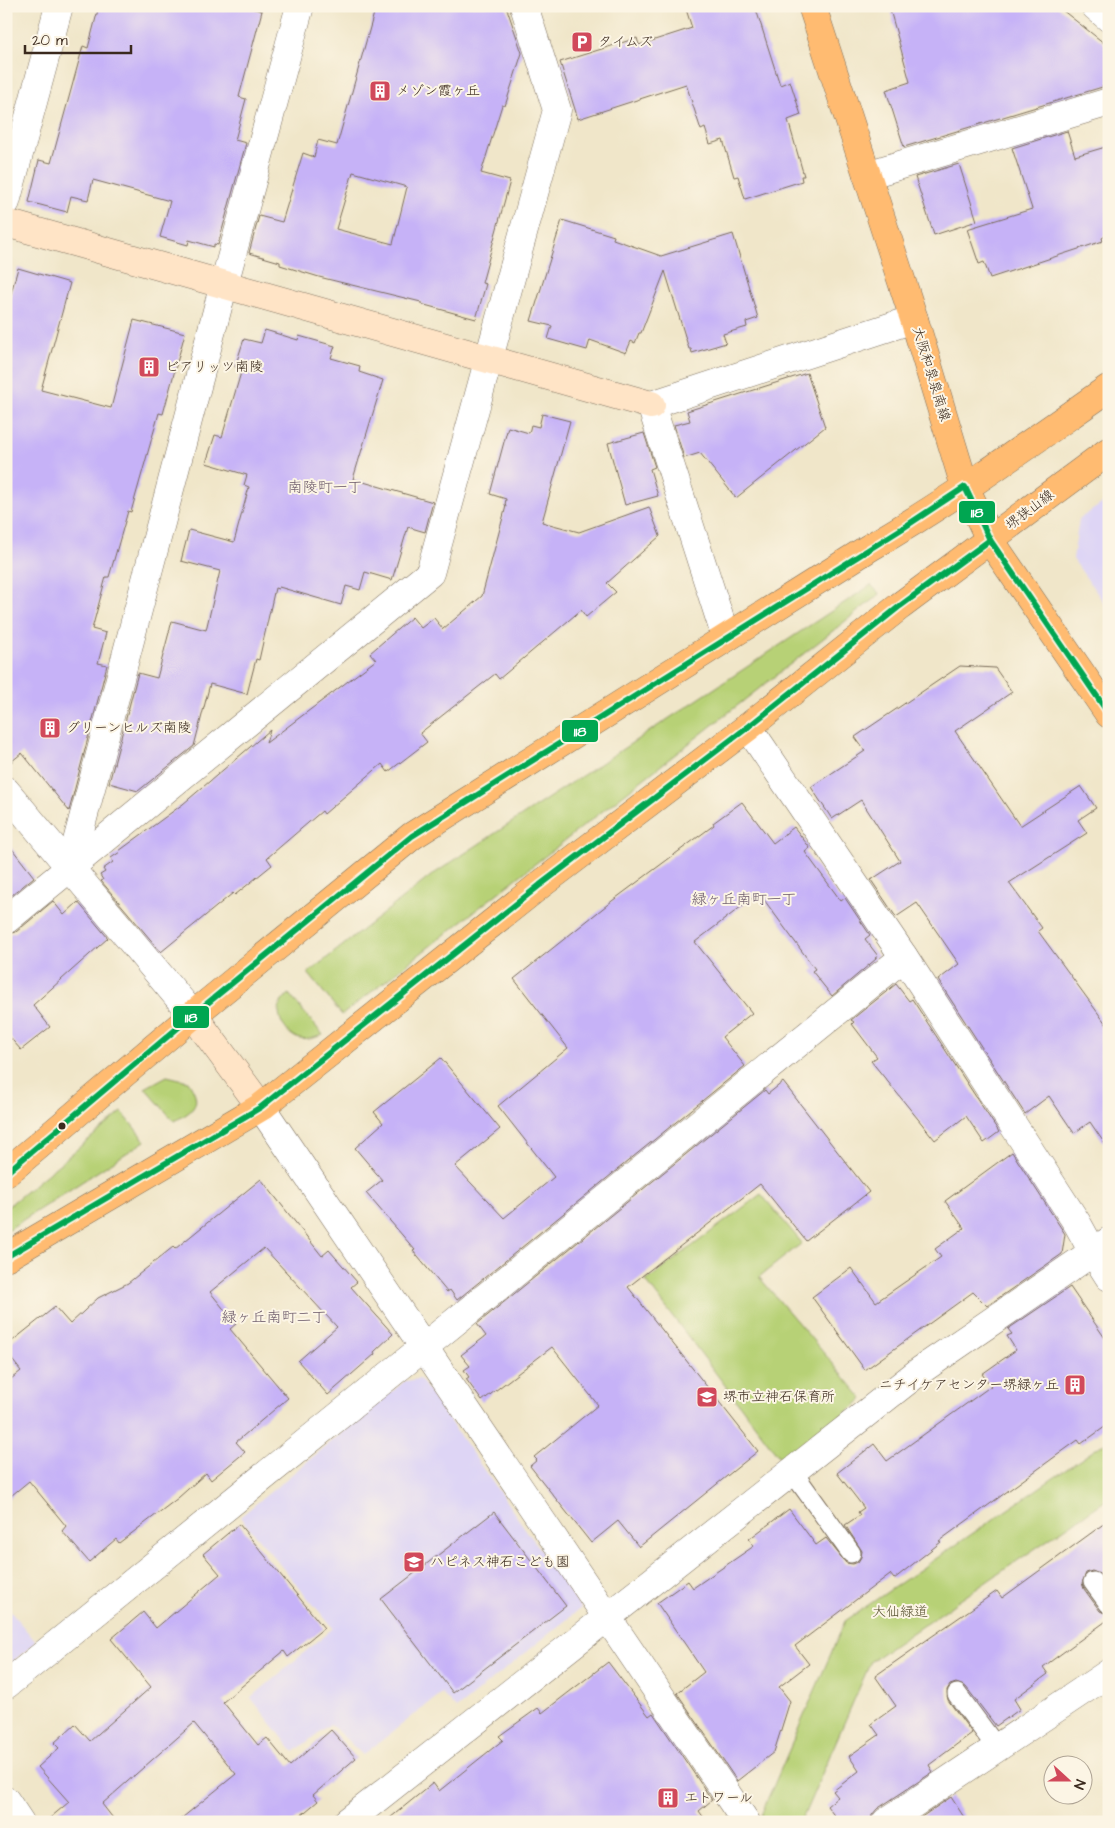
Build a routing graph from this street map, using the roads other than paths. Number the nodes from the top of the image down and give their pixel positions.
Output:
1 (60, 6) edge
2 (300, 6) edge
3 (524, 6) edge
4 (812, 6) edge
5 (1095, 6) edge
6 (1109, 18) edge
7 (1109, 102) edge
8 (867, 175) junction
9 (6, 202) edge
10 (6, 223) edge
11 (224, 284) junction
12 (914, 320) junction
13 (489, 359) junction
14 (1109, 388) edge
15 (651, 405) junction
16 (1109, 451) edge
17 (966, 487) junction
18 (990, 540) junction
19 (726, 638) junction
20 (1109, 714) edge
21 (748, 727) junction
22 (6, 791) edge
23 (70, 868) junction
24 (6, 920) edge
25 (904, 957) junction
26 (193, 1015) junction
27 (261, 1107) junction
28 (6, 1173) edge
29 (1101, 1247) edge
30 (6, 1257) edge
31 (1109, 1277) edge
32 (424, 1347) junction
33 (792, 1471) junction
34 (850, 1553) dead end
35 (1093, 1582) dead end
36 (1109, 1604) edge
37 (607, 1616) junction
38 (1109, 1673) edge
39 (6, 1685) edge
40 (957, 1694) dead end
41 (997, 1748) junction
42 (6, 1800) edge
43 (896, 1819) edge
44 (20, 1822) edge
45 (347, 1822) edge
46 (746, 1822) edge

1 - 9 street
2 - 11 street
3 - 13 street
4 - 8 main road, 大阪和泉泉南線
5 - 6 street
7 - 8 street
8 - 12 main road, 大阪和泉泉南線
10 - 11 street
11 - 13 street
11 - 23 street
12 - 15 street
12 - 17 main road, 大阪和泉泉南線
13 - 15 street
13 - 23 street
14 - 17 main road
15 - 19 street
16 - 18 main road, 堺狭山線
17 - 18 main road, 大阪和泉泉南線
17 - 19 main road
18 - 20 main road, 大阪和泉泉南線
18 - 21 main road, 堺狭山線
19 - 26 main road
21 - 25 street
21 - 27 main road, 堺狭山線
22 - 23 street
23 - 24 street
23 - 26 street
25 - 29 street
25 - 32 street
26 - 27 street
26 - 28 main road
27 - 30 main road, 堺狭山線
27 - 32 street
29 - 31 street
29 - 33 street
32 - 37 street
32 - 39 street
33 - 34 lane
33 - 37 street
35 - 36 lane
37 - 45 street
37 - 46 street
38 - 41 street
40 - 41 lane
41 - 43 street
42 - 44 street

